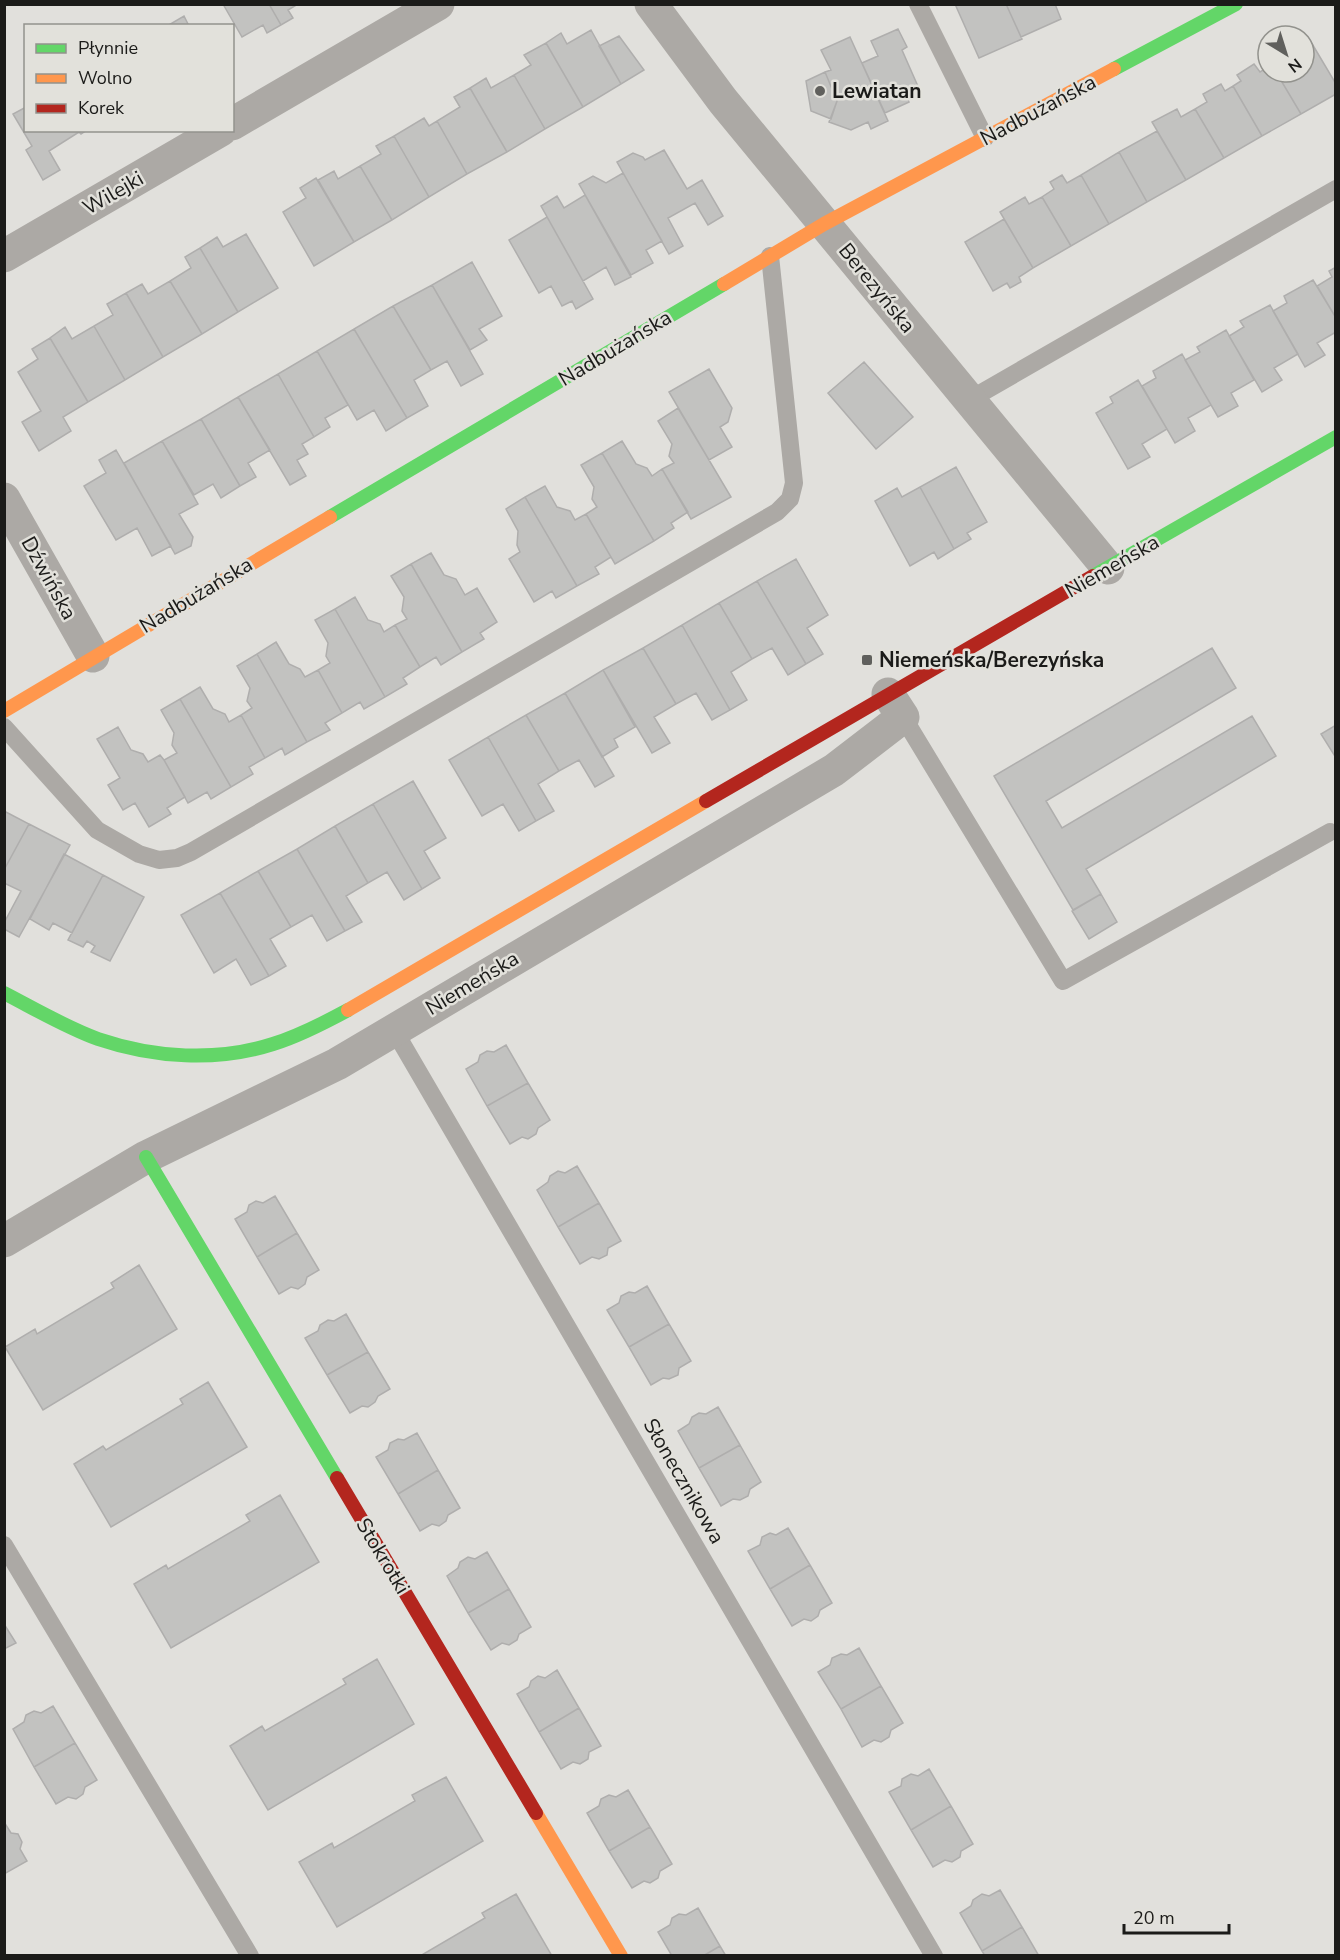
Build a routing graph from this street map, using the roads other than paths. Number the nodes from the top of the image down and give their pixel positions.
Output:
1 (438, 4) edge
2 (651, 4) edge
3 (918, 4) edge
4 (1236, 4) edge
5 (234, 123) edge
6 (218, 132) edge
7 (985, 138) junction
8 (1335, 189) edge
9 (824, 224) junction
10 (4, 256) edge
11 (770, 256) junction
12 (969, 400) junction
13 (1335, 436) edge
14 (4, 499) edge
15 (1108, 568) junction
16 (93, 656) junction
17 (895, 706) junction
18 (4, 711) edge
19 (4, 727) edge
20 (1330, 832) dead end
21 (4, 993) edge
22 (394, 1030) junction
23 (146, 1157) junction
24 (4, 1240) edge
25 (4, 1545) edge
26 (250, 1956) edge
27 (621, 1956) edge
28 (934, 1956) edge

1 - 5 street
2 - 9 street, Berezyńska
3 - 7 lane
4 - 7 street, Nadbużańska
6 - 10 street, Wilejki
7 - 9 street, Nadbużańska
8 - 12 lane
9 - 11 street, Nadbużańska
9 - 12 street, Berezyńska
11 - 16 street, Nadbużańska
11 - 19 lane
12 - 15 street, Berezyńska
13 - 15 street, Niemeńska
14 - 16 street, Dźwińska
15 - 17 street, Niemeńska
16 - 18 street, Nadbużańska
17 - 20 lane
17 - 21 street, Niemeńska
17 - 22 street, Niemeńska
22 - 23 street, Niemeńska
22 - 28 lane, Słonecznikowa
23 - 24 street, Niemeńska
23 - 27 street, Stokrotki
25 - 26 lane

